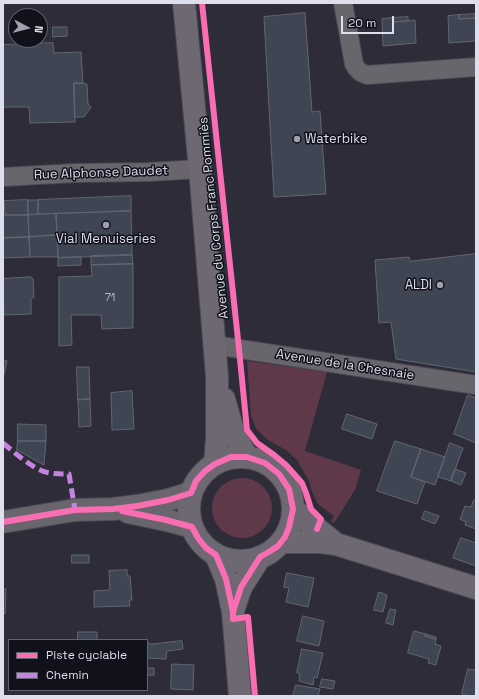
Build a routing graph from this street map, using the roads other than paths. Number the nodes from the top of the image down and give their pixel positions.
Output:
1 (184, 3) edge
2 (343, 3) edge
3 (476, 67) edge
4 (200, 169) junction
5 (3, 177) edge
6 (214, 346) junction
7 (217, 376) junction
8 (476, 385) edge
9 (246, 457) junction
10 (215, 464) junction
11 (191, 493) junction
12 (113, 509) junction
13 (293, 510) junction
14 (3, 522) edge
15 (192, 527) junction
16 (281, 542) junction
17 (336, 544) junction
18 (216, 555) junction
19 (260, 557) junction
20 (476, 588) edge
21 (233, 612) junction
22 (240, 696) edge

1 - 4 main road, Avenue du Corps Franc Pommiès
2 - 3 street
4 - 5 street, Rue Alphonse Daudet
4 - 6 main road, Avenue du Corps Franc Pommiès
6 - 7 main road, Avenue du Corps Franc Pommiès
6 - 8 street, Avenue de la Chesnaie
7 - 9 main road, Avenue du Corps Franc Pommiès
7 - 10 main road, Avenue du Corps Franc Pommiès
9 - 10 main road
9 - 13 main road
10 - 11 main road
11 - 12 street
11 - 15 main road
12 - 14 street
12 - 15 street
13 - 16 main road
13 - 17 main road
15 - 18 main road
16 - 17 main road
16 - 19 main road
17 - 20 main road
18 - 19 main road
18 - 21 main road
19 - 21 main road
21 - 22 main road

